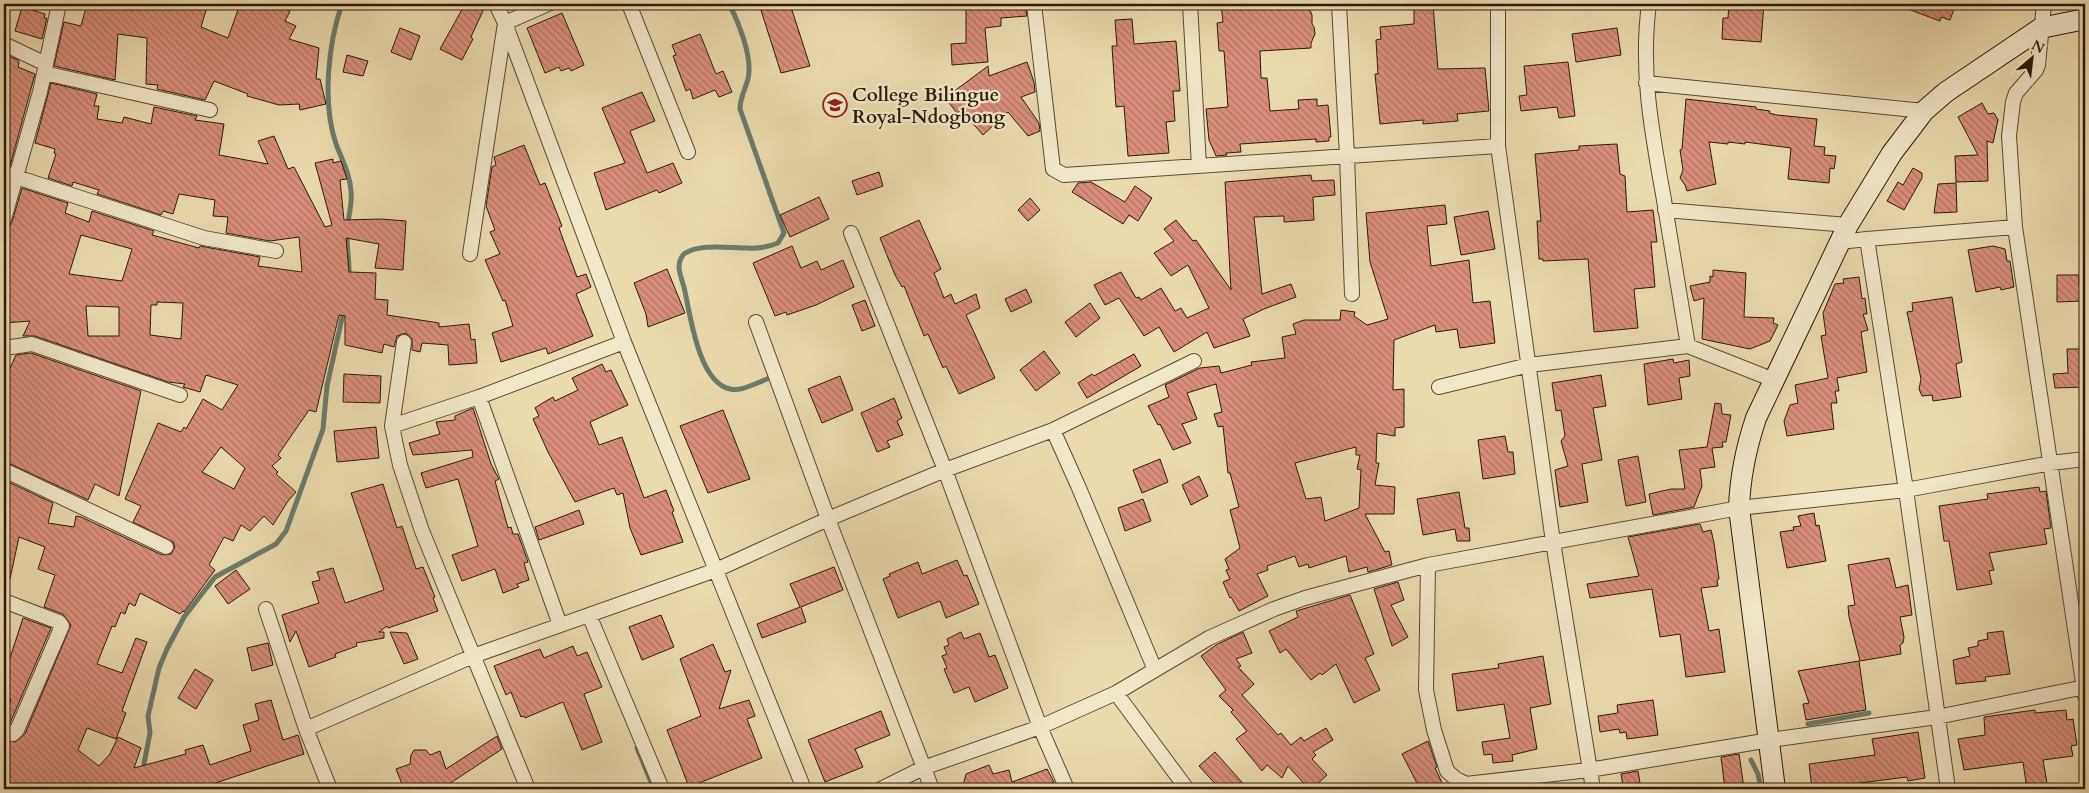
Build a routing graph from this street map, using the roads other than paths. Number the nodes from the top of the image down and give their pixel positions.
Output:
1 (59, 4) edge
2 (496, 4) edge
3 (548, 4) edge
4 (629, 4) edge
5 (1034, 4) edge
6 (1190, 4) edge
7 (1339, 4) edge
8 (1498, 4) edge
9 (1649, 4) edge
10 (2044, 4) edge
11 (2085, 19) edge
12 (505, 22) junction
13 (2041, 28) junction
14 (4, 44) edge
15 (45, 68) junction
16 (1646, 83) junction
17 (210, 110) dead end
18 (1924, 111) junction
19 (1498, 146) junction
20 (688, 152) dead end
21 (1348, 156) junction
22 (1199, 166) junction
23 (10, 176) edge
24 (1665, 210) junction
25 (4, 219) edge
26 (2015, 227) junction
27 (851, 233) dead end
28 (1844, 234) junction
29 (1867, 239) junction
30 (276, 251) dead end
31 (470, 254) dead end
32 (1352, 294) dead end
33 (756, 322) dead end
34 (404, 342) dead end
35 (624, 342) junction
36 (1688, 346) junction
37 (4, 348) edge
38 (1194, 361) dead end
39 (1529, 365) junction
40 (1774, 380) junction
41 (1439, 387) dead end
42 (180, 395) dead end
43 (479, 397) junction
44 (392, 426) junction
45 (1053, 430) junction
46 (2085, 459) edge
47 (2051, 464) junction
48 (4, 470) edge
49 (945, 470) junction
50 (1906, 490) junction
51 (1739, 508) junction
52 (828, 519) junction
53 (1553, 542) junction
54 (166, 547) dead end
55 (1428, 565) junction
56 (716, 570) junction
57 (4, 601) edge
58 (266, 609) dead end
59 (590, 615) junction
60 (560, 625) junction
61 (473, 656) junction
62 (1155, 670) junction
63 (2085, 690) edge
64 (1116, 693) junction
65 (1937, 717) junction
66 (1040, 727) junction
67 (306, 729) junction
68 (4, 730) edge
69 (1770, 740) junction
70 (923, 768) junction
71 (1589, 770) junction
72 (330, 789) edge
73 (528, 789) edge
74 (662, 789) edge
75 (804, 789) edge
76 (881, 789) edge
77 (932, 789) edge
78 (1067, 789) edge
79 (1187, 789) edge
80 (1593, 789) edge
81 (1775, 789) edge
82 (1948, 789) edge

1 - 15 street
2 - 12 street
3 - 12 street
4 - 20 street
5 - 22 street
6 - 22 street
7 - 21 street
8 - 19 street
9 - 16 street
10 - 13 street
11 - 13 main road
12 - 31 street
12 - 35 street
13 - 18 main road
13 - 26 street
14 - 15 street
15 - 17 street
15 - 23 street
16 - 18 street
16 - 24 street
18 - 28 main road
19 - 21 street
19 - 39 street
21 - 22 street
21 - 32 street
23 - 25 street
23 - 30 street
24 - 28 street
24 - 36 street
26 - 29 street
26 - 47 street
27 - 49 street
28 - 29 street
28 - 40 main road
29 - 50 street
33 - 52 street
34 - 44 street
35 - 43 street
35 - 56 street
36 - 39 street
36 - 40 street
37 - 42 street
38 - 45 street
39 - 41 street
39 - 53 street
40 - 51 main road
43 - 44 street
43 - 60 street
44 - 61 street
45 - 49 street
45 - 62 street
46 - 47 street
47 - 50 street
47 - 63 street
48 - 54 street
49 - 52 street
49 - 66 street
50 - 51 street
50 - 65 street
51 - 53 street
51 - 69 main road
52 - 56 street
52 - 70 street
53 - 55 street
53 - 71 street
55 - 62 street
55 - 71 street
56 - 59 street
56 - 75 street
57 - 68 street
58 - 67 street
59 - 60 street
59 - 74 street
60 - 61 street
61 - 67 street
61 - 73 street
62 - 64 street
63 - 65 street
64 - 66 street
64 - 79 street
65 - 69 street
65 - 82 street
66 - 70 street
66 - 78 street
67 - 72 street
69 - 71 street
69 - 81 main road
70 - 76 street
70 - 77 street
71 - 80 street

